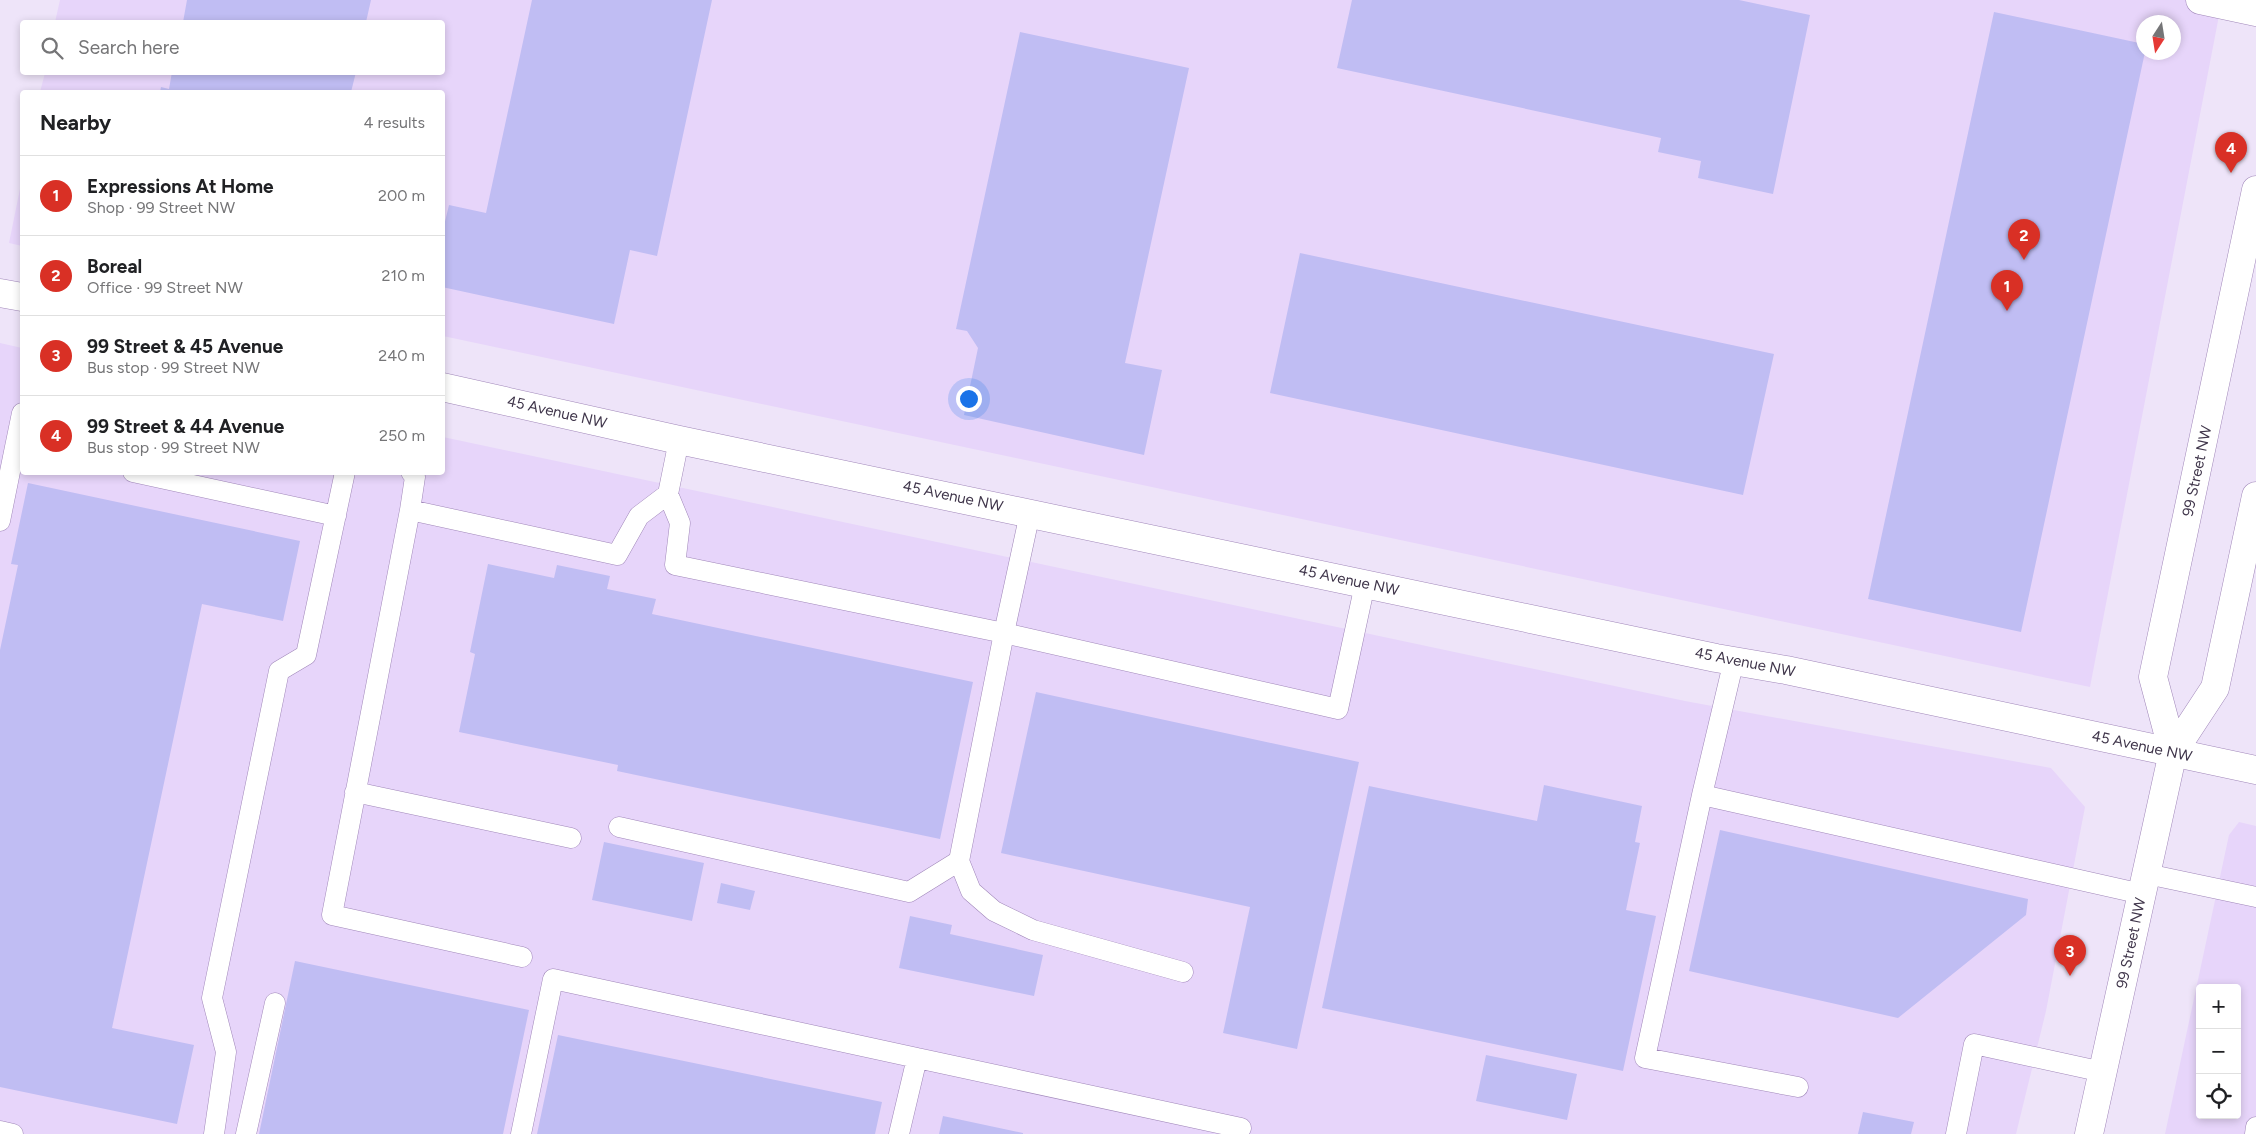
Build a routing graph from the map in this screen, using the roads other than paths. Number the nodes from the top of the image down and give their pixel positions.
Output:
1 (2200, 0) edge
2 (2256, 12) edge
3 (2256, 190) edge
4 (0, 293) edge
5 (20, 297) edge
6 (445, 388) edge
7 (679, 440) junction
8 (19, 448) edge
9 (147, 475) edge
10 (344, 475) edge
11 (413, 475) edge
12 (668, 494) junction
13 (2256, 496) edge
14 (410, 510) junction
15 (1030, 512) junction
16 (336, 516) junction
17 (0, 521) edge
18 (1365, 584) junction
19 (1004, 633) junction
20 (1734, 660) junction
21 (2173, 752) junction
22 (2256, 770) edge
23 (356, 792) junction
24 (1702, 795) junction
25 (619, 827) dead end
26 (571, 838) dead end
27 (959, 861) junction
28 (2144, 884) junction
29 (2256, 897) edge
30 (522, 957) dead end
31 (1183, 972) dead end
32 (275, 1003) dead end
33 (916, 1058) junction
34 (2103, 1072) junction
35 (1798, 1087) dead end
36 (2256, 1127) edge
37 (1241, 1128) dead end
38 (0, 1131) edge
39 (13, 1134) edge
40 (214, 1134) edge
41 (246, 1134) edge
42 (520, 1134) edge
43 (900, 1134) edge
44 (1956, 1134) edge
45 (2090, 1134) edge
46 (2255, 1134) edge

1 - 2 street
3 - 21 street, 99 Street NW
4 - 5 street
6 - 7 street, 45 Avenue NW
7 - 12 lane
7 - 15 street, 45 Avenue NW
8 - 17 lane
9 - 16 lane
10 - 16 lane
11 - 14 lane
12 - 14 lane
12 - 19 lane
13 - 21 street, 99 Street NW
14 - 23 lane
15 - 18 street, 45 Avenue NW
15 - 19 lane
16 - 40 lane
18 - 19 lane
18 - 20 street, 45 Avenue NW
19 - 27 lane
20 - 21 street, 45 Avenue NW
20 - 24 lane
21 - 22 street, 45 Avenue NW
21 - 28 street, 99 Street NW
23 - 26 lane
23 - 30 lane
24 - 28 lane
24 - 35 lane
25 - 27 lane
27 - 31 lane
28 - 29 lane
28 - 34 street, 99 Street NW
32 - 41 lane
33 - 37 lane
33 - 42 lane
33 - 43 lane
34 - 44 lane
34 - 45 street, 99 Street NW
36 - 46 lane
38 - 39 lane

